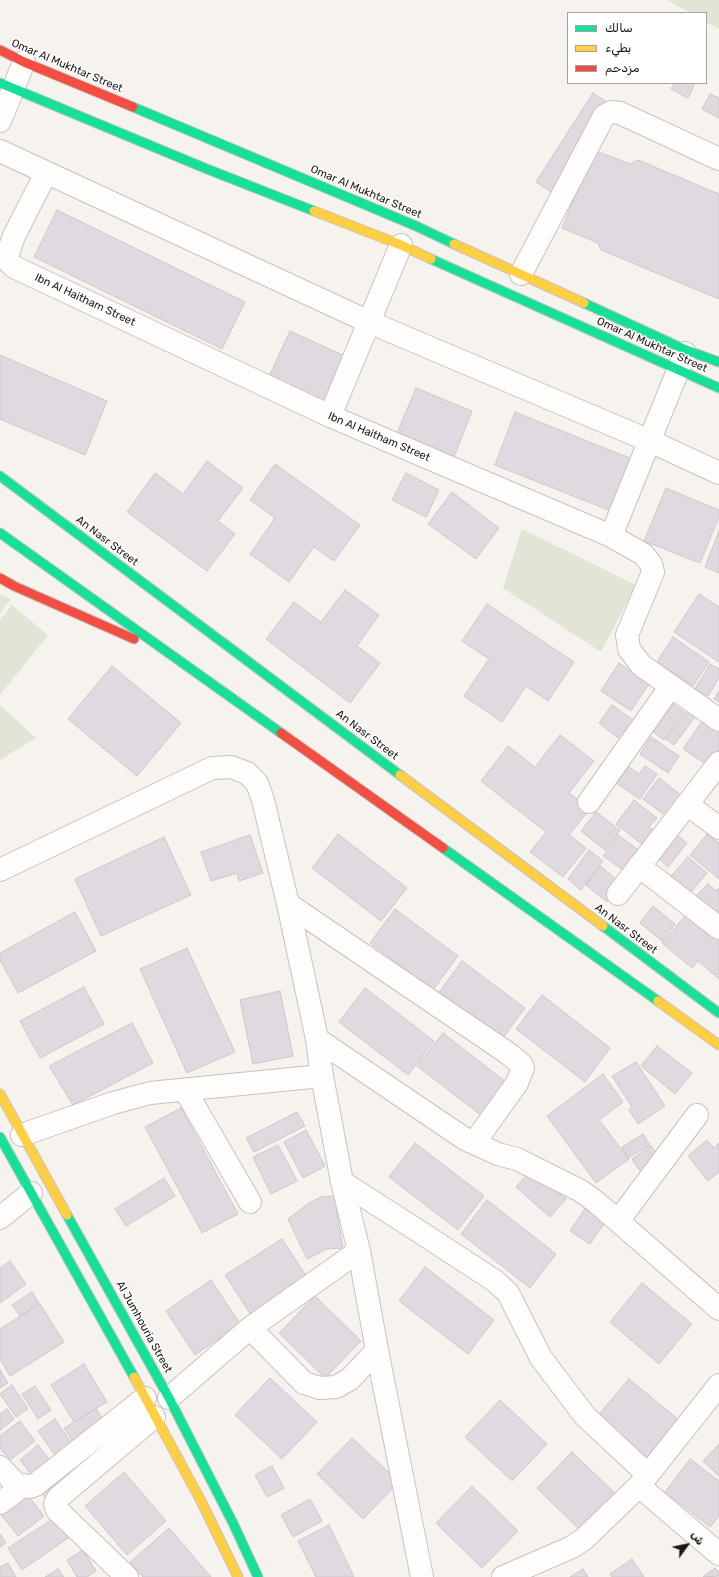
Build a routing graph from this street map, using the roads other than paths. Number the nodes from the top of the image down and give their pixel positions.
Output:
1 (0, 50) edge
2 (24, 62) junction
3 (6, 86) edge
4 (0, 120) edge
5 (0, 151) edge
6 (719, 159) edge
7 (46, 173) junction
8 (401, 246) junction
9 (521, 274) junction
10 (370, 322) junction
11 (686, 350) junction
12 (719, 362) edge
13 (679, 370) junction
14 (719, 388) edge
15 (330, 416) junction
16 (650, 441) junction
17 (719, 473) edge
18 (0, 476) edge
19 (0, 533) edge
20 (611, 536) junction
21 (0, 578) edge
22 (174, 656) junction
23 (671, 686) junction
24 (719, 720) edge
25 (719, 763) edge
26 (589, 802) dead end
27 (687, 804) junction
28 (719, 828) edge
29 (639, 866) junction
30 (0, 870) edge
31 (618, 894) dead end
32 (288, 904) junction
33 (719, 928) edge
34 (719, 1013) edge
35 (317, 1039) junction
36 (719, 1045) edge
37 (322, 1076) junction
38 (185, 1090) junction
39 (0, 1094) edge
40 (696, 1115) dead end
41 (22, 1135) junction
42 (0, 1137) edge
43 (474, 1143) junction
44 (342, 1182) junction
45 (31, 1193) junction
46 (250, 1202) dead end
47 (0, 1218) edge
48 (618, 1221) junction
49 (359, 1251) junction
50 (719, 1309) edge
51 (250, 1328) junction
52 (377, 1350) junction
53 (719, 1385) edge
54 (169, 1398) junction
55 (150, 1408) junction
56 (0, 1467) edge
57 (643, 1481) junction
58 (20, 1488) junction
59 (0, 1503) edge
60 (719, 1554) edge
61 (234, 1575) edge
62 (127, 1577) edge
63 (258, 1577) edge
64 (422, 1577) edge
65 (503, 1577) edge

1 - 2 main road, Omar Al Mukhtar Street
2 - 3 street
2 - 9 main road, Omar Al Mukhtar Street
3 - 4 street
3 - 8 main road, Omar Al Mukhtar Street
5 - 7 street
6 - 9 street
7 - 10 street
7 - 15 street, Ibn Al Haitham Street
8 - 10 street
8 - 13 main road, Omar Al Mukhtar Street
9 - 11 main road, Omar Al Mukhtar Street
10 - 15 street
10 - 16 street
11 - 12 main road, Omar Al Mukhtar Street
11 - 13 street
13 - 14 main road, Omar Al Mukhtar Street
13 - 16 street
15 - 20 street, Ibn Al Haitham Street
16 - 17 street
16 - 20 street
18 - 34 main road, An Nasr Street
19 - 22 main road
20 - 23 street, Ibn Al Haitham Street
21 - 22 main road
22 - 36 main road
23 - 24 street, Ibn Al Haitham Street
23 - 26 street
25 - 27 street
27 - 28 street
27 - 29 street
29 - 31 street
29 - 33 street
30 - 32 street
32 - 35 street
32 - 43 street
35 - 37 street
35 - 43 street
37 - 38 street
37 - 44 street
38 - 41 street
38 - 46 street
39 - 41 main road, Al Jumhouria Street
40 - 48 street
41 - 54 main road, Al Jumhouria Street
42 - 45 main road
43 - 48 street
44 - 49 street
44 - 57 street
45 - 47 street
45 - 55 main road
48 - 50 street
49 - 51 street
49 - 52 street
51 - 52 street
51 - 54 street
52 - 64 street
53 - 57 street
54 - 63 main road, Al Jumhouria Street
55 - 58 street
55 - 61 main road
55 - 62 street
56 - 58 street
57 - 60 street
57 - 65 street
58 - 59 street

